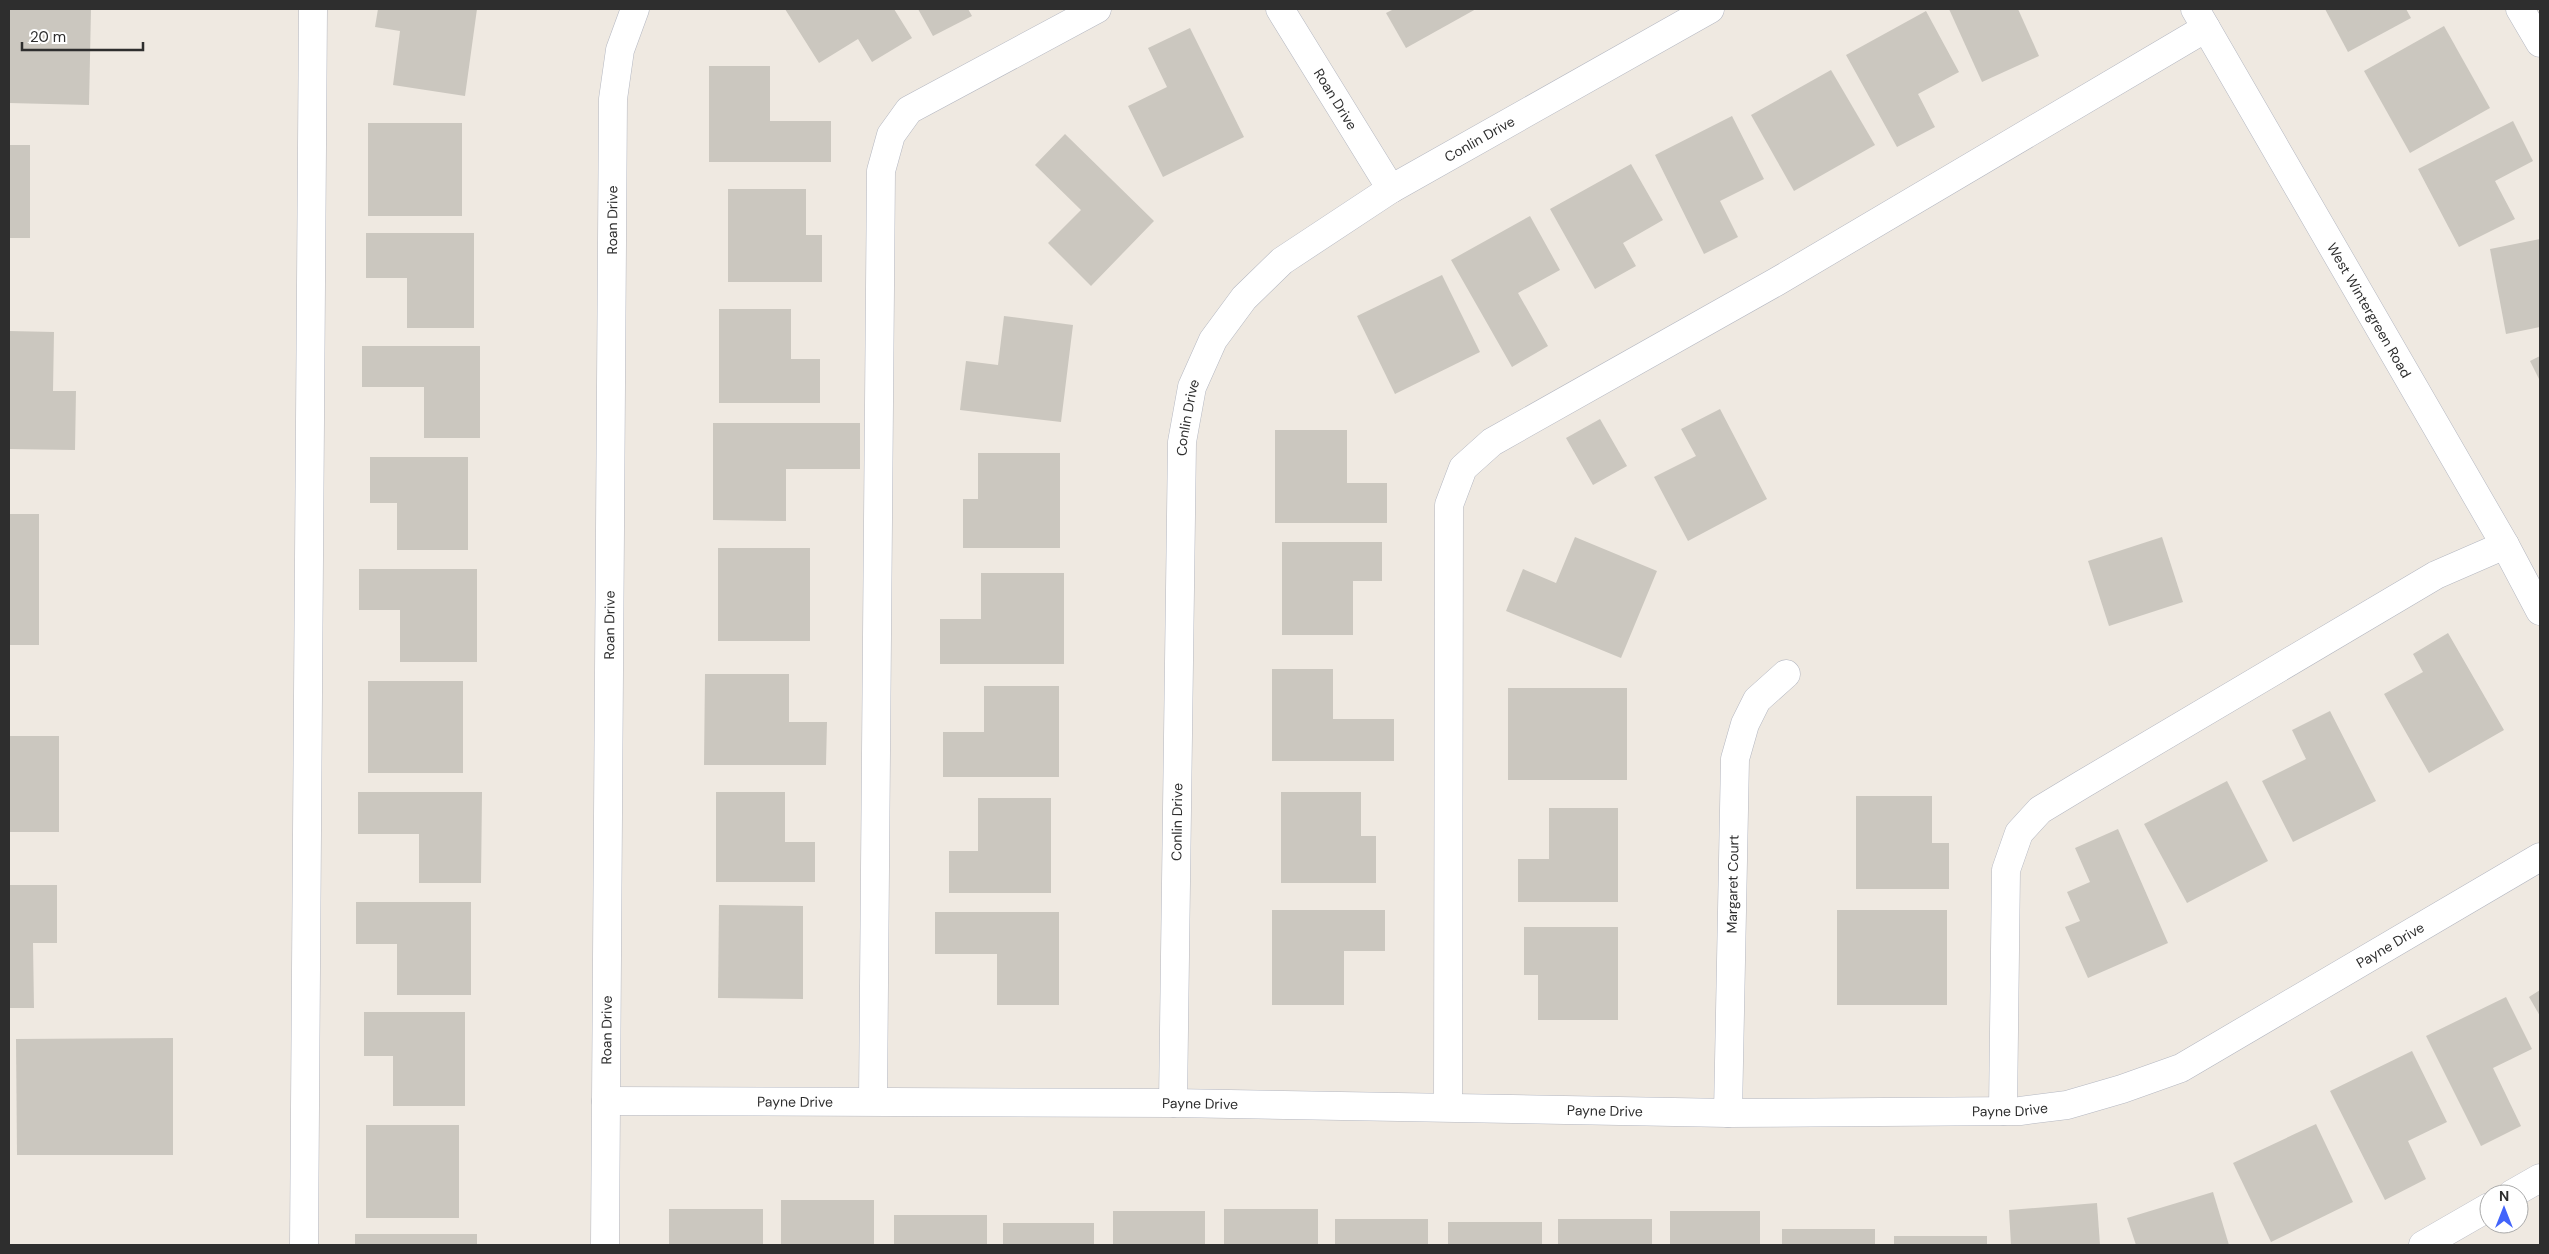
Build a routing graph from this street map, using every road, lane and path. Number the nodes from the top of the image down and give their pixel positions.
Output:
1 (313, 9) edge
2 (636, 9) edge
3 (1097, 9) edge
4 (1280, 9) edge
5 (1710, 9) edge
6 (2520, 9) edge
7 (2200, 18) edge
8 (2540, 43) edge
9 (1391, 189) junction
10 (2505, 545) junction
11 (2540, 611) edge
12 (1786, 674) dead end
13 (2540, 857) edge
14 (606, 1101) junction
15 (873, 1101) junction
16 (1173, 1103) junction
17 (1448, 1107) junction
18 (2003, 1111) junction
19 (1728, 1113) junction
20 (2540, 1178) edge
21 (2529, 1184) edge
22 (2479, 1213) edge
23 (304, 1245) edge
24 (605, 1245) edge
25 (2423, 1245) edge

1 - 23 street
2 - 14 street, Roan Drive
3 - 15 street
4 - 9 street, Roan Drive
5 - 9 street, Conlin Drive
6 - 8 street
7 - 10 street, West Wintergreen Road
7 - 17 street
9 - 16 street, Conlin Drive
10 - 11 street, West Wintergreen Road
10 - 18 street
12 - 19 street, Margaret Court
13 - 18 street, Payne Drive
14 - 15 street, Payne Drive
14 - 24 street, Roan Drive
15 - 16 street, Payne Drive
16 - 17 street, Payne Drive
17 - 19 street, Payne Drive
18 - 19 street, Payne Drive
20 - 21 street
22 - 25 street

